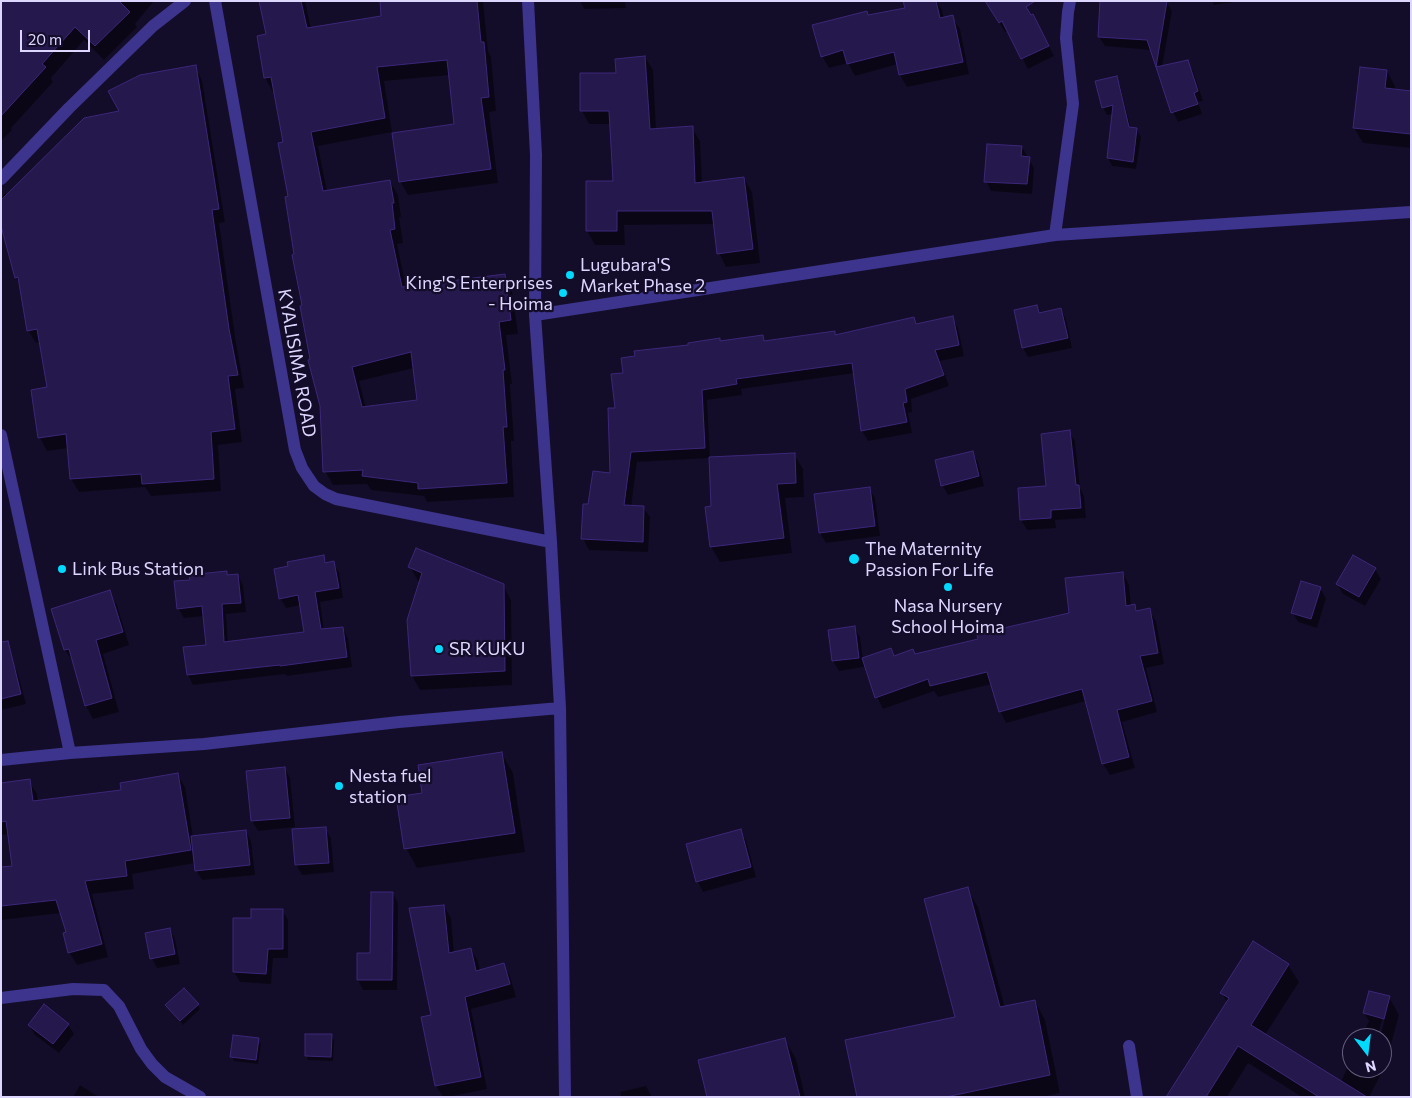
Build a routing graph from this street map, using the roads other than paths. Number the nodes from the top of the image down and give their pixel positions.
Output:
1 (185, 1) edge
2 (215, 1) edge
3 (528, 1) edge
4 (1070, 1) edge
5 (1, 179) edge
6 (1411, 212) edge
7 (1055, 235) junction
8 (535, 316) junction
9 (1, 435) edge
10 (551, 542) junction
11 (560, 708) junction
12 (70, 753) junction
13 (1, 760) edge
14 (1, 998) edge
15 (1129, 1046) dead end
16 (200, 1097) edge
17 (565, 1097) edge
18 (1137, 1097) edge

1 - 5 street
2 - 10 street, KYALISIMA ROAD
3 - 8 street
4 - 7 street
6 - 7 street
7 - 8 street
8 - 10 street
9 - 12 street
10 - 11 street
11 - 12 street
11 - 17 street
12 - 13 street
14 - 16 street
15 - 18 street

